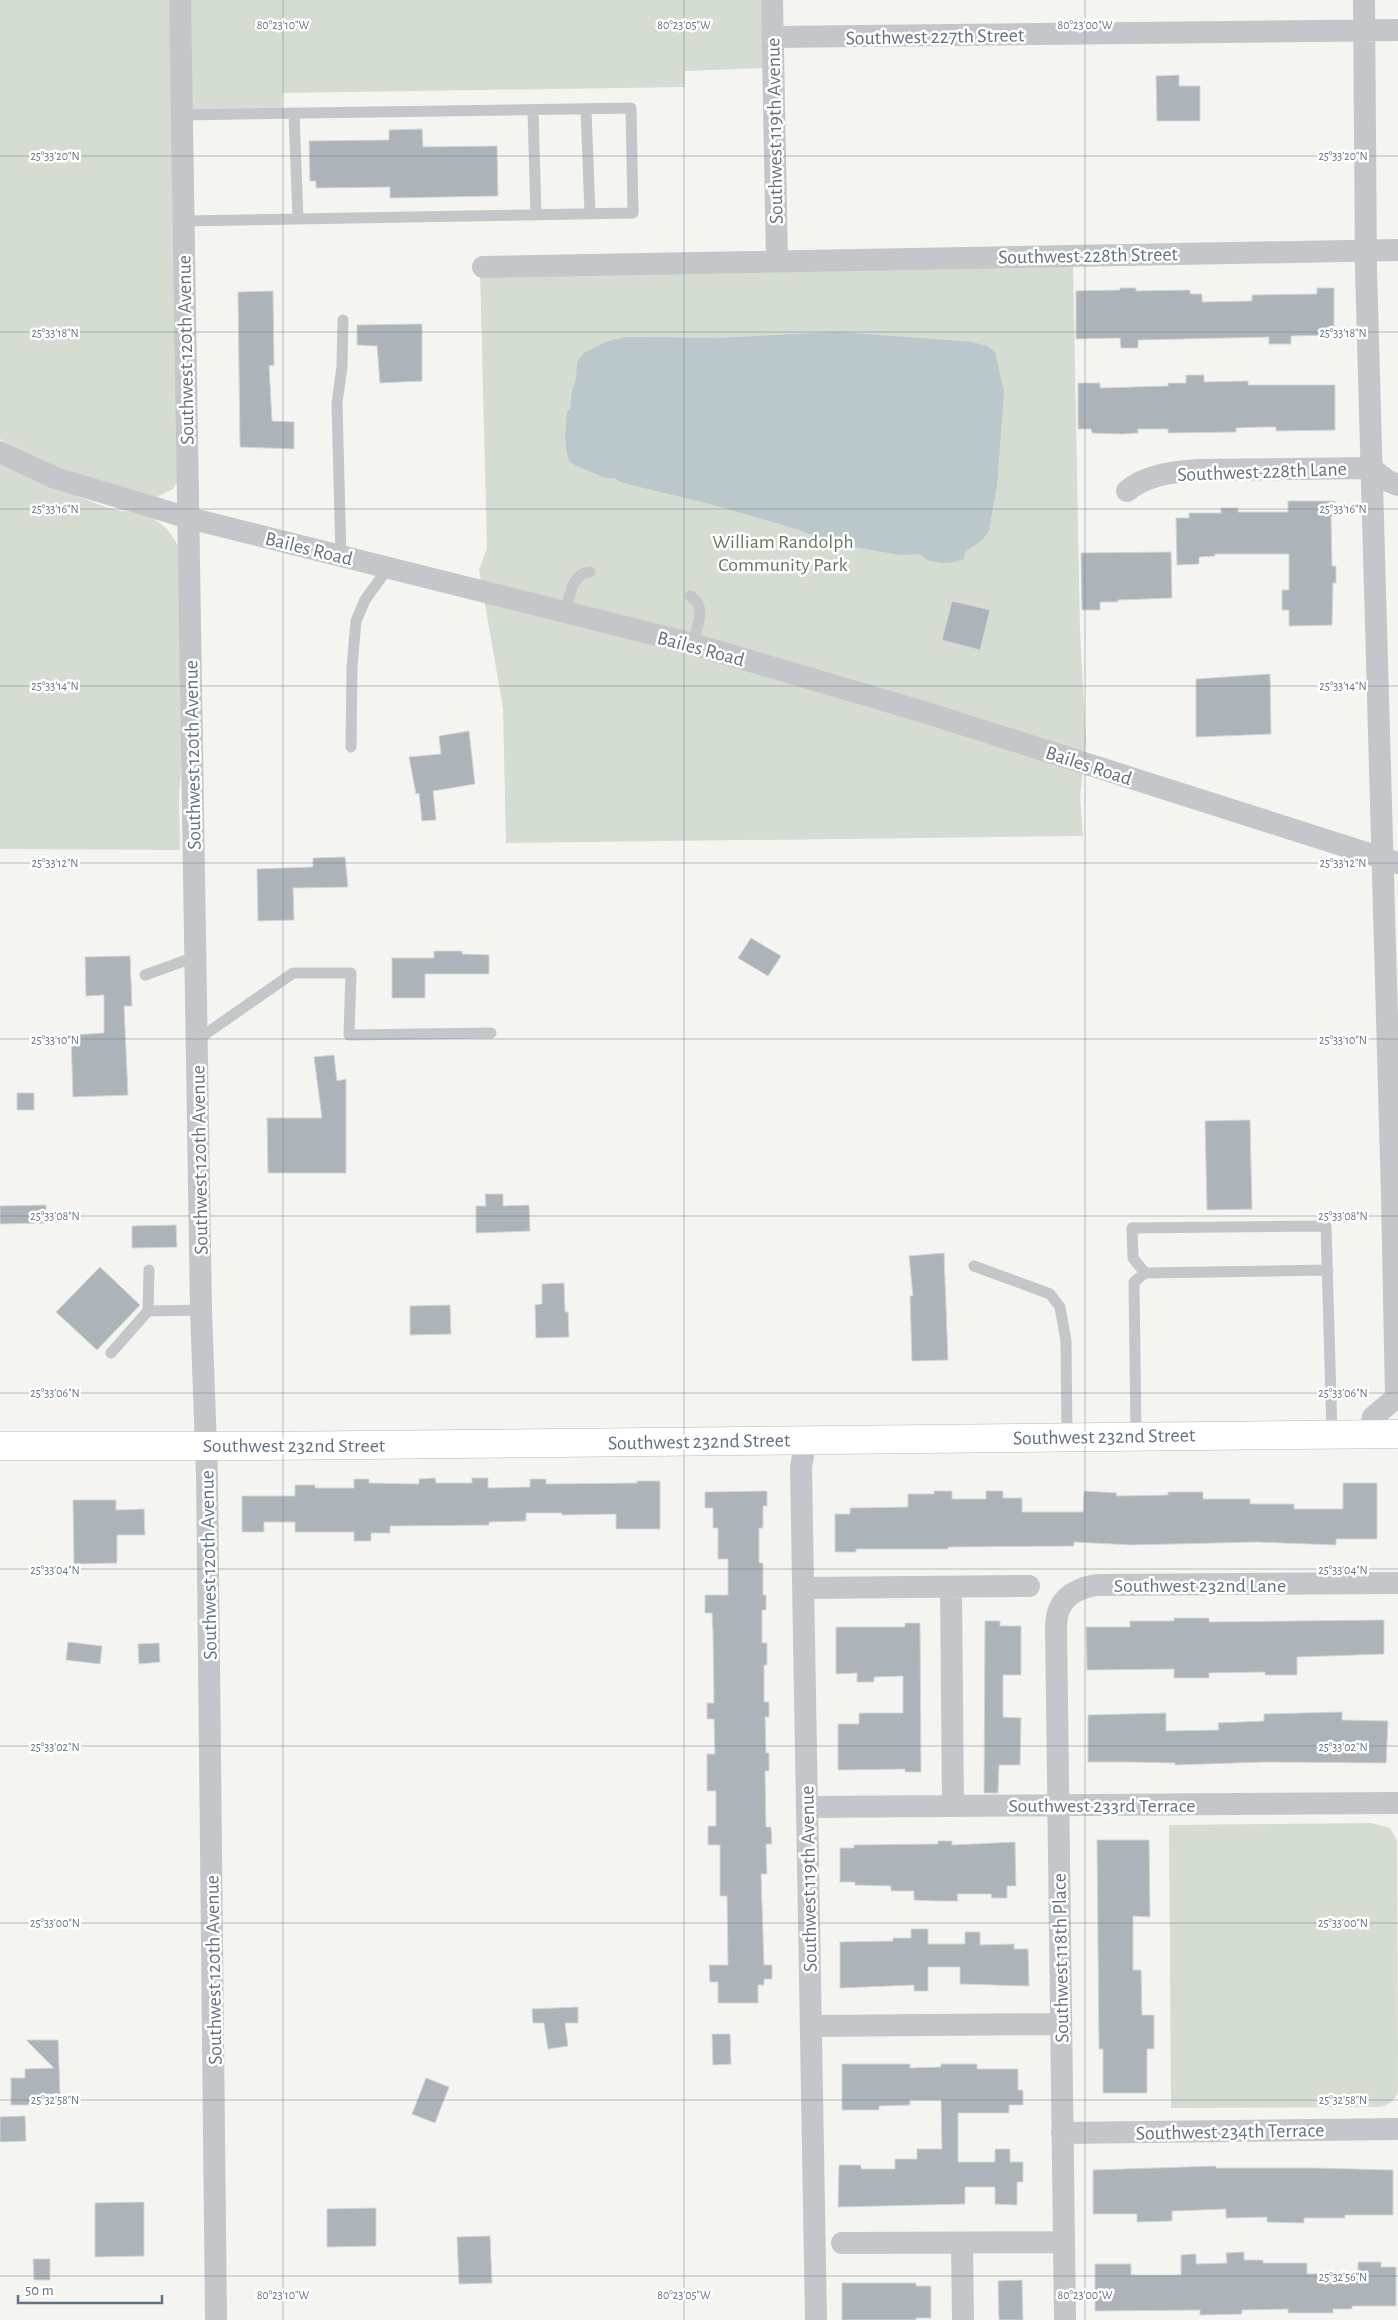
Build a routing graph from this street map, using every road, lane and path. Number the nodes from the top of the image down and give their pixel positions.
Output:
1 (180, 0) edge
2 (772, 0) edge
3 (1364, 0) edge
4 (1365, 30) junction
5 (1398, 30) edge
6 (772, 38) junction
7 (586, 109) junction
8 (533, 110) junction
9 (294, 114) junction
10 (181, 115) junction
11 (590, 214) junction
12 (536, 215) junction
13 (298, 219) junction
14 (183, 221) junction
15 (1366, 250) junction
16 (1398, 250) edge
17 (777, 261) junction
18 (482, 267) dead end
19 (343, 320) dead end
20 (0, 452) edge
21 (1371, 468) junction
22 (1398, 484) edge
23 (1128, 491) dead end
24 (189, 518) junction
25 (341, 557) junction
26 (388, 568) junction
27 (590, 572) dead end
28 (690, 596) dead end
29 (565, 613) junction
30 (693, 644) junction
31 (351, 747) dead end
32 (1390, 860) edge
33 (195, 957) junction
34 (145, 975) dead end
35 (491, 1032) dead end
36 (1392, 1034) edge
37 (196, 1040) junction
38 (1396, 1258) edge
39 (974, 1266) dead end
40 (149, 1270) dead end
41 (1328, 1270) junction
42 (1145, 1273) junction
43 (202, 1310) junction
44 (148, 1311) junction
45 (111, 1352) dead end
46 (1397, 1398) edge
47 (1332, 1434) junction
48 (1369, 1434) junction
49 (1398, 1434) edge
50 (1067, 1436) junction
51 (1136, 1436) junction
52 (806, 1439) junction
53 (205, 1445) junction
54 (0, 1446) edge
55 (1398, 1584) edge
56 (1029, 1586) dead end
57 (951, 1587) junction
58 (803, 1588) junction
59 (1066, 1598) joint
60 (1398, 1803) edge
61 (1058, 1805) junction
62 (954, 1806) junction
63 (807, 1808) junction
64 (1061, 2024) junction
65 (812, 2026) junction
66 (1398, 2129) edge
67 (1062, 2133) junction
68 (1063, 2242) junction
69 (842, 2243) dead end
70 (962, 2243) junction
71 (216, 2320) edge
72 (816, 2320) edge
73 (963, 2320) edge
74 (1065, 2320) edge

1 - 10 street, Southwest 120th Avenue
2 - 6 street, Southwest 119th Avenue
3 - 4 street
4 - 5 street, Southwest 227th Street
4 - 6 street, Southwest 227th Street
4 - 15 street
6 - 17 street, Southwest 119th Avenue
7 - 8 lane
7 - 11 lane
7 - 11 lane
8 - 9 lane
8 - 12 lane
9 - 10 lane
9 - 13 lane
10 - 14 street, Southwest 120th Avenue
11 - 12 lane
12 - 13 lane
13 - 14 lane
14 - 24 street, Southwest 120th Avenue
15 - 16 street, Southwest 228th Street
15 - 17 street, Southwest 228th Street
15 - 21 street
17 - 18 street, Southwest 228th Street
19 - 25 lane
20 - 24 street, Bailes Road
21 - 22 street
21 - 23 street, Southwest 228th Lane
21 - 32 street
24 - 25 street, Bailes Road
24 - 33 street, Southwest 120th Avenue
25 - 26 street, Bailes Road
26 - 29 street, Bailes Road
26 - 31 lane
27 - 29 lane
28 - 30 lane
29 - 30 street, Bailes Road
30 - 32 street, Bailes Road
32 - 36 street
33 - 34 lane
33 - 37 street, Southwest 120th Avenue
35 - 37 lane
36 - 38 street
37 - 43 street, Southwest 120th Avenue
38 - 46 street
39 - 50 lane
40 - 44 lane
41 - 42 lane
41 - 42 lane
41 - 47 lane
42 - 51 lane
43 - 44 lane
43 - 53 street, Southwest 120th Avenue
44 - 45 lane
46 - 48 street
47 - 48 street, Southwest 232nd Street
47 - 51 street, Southwest 232nd Street
48 - 49 street, Southwest 232nd Street
50 - 51 street, Southwest 232nd Street
50 - 52 street, Southwest 232nd Street
52 - 53 street, Southwest 232nd Street
52 - 58 street, Southwest 119th Avenue
53 - 54 street, Southwest 232nd Street
53 - 71 street, Southwest 120th Avenue
55 - 59 street, Southwest 232nd Lane
56 - 57 street
57 - 58 street
57 - 62 street
58 - 63 street, Southwest 119th Avenue
59 - 61 street, Southwest 118th Place
60 - 61 street, Southwest 233rd Terrace
61 - 62 street, Southwest 233rd Terrace
61 - 64 street, Southwest 118th Place
62 - 63 street, Southwest 233rd Terrace
63 - 65 street, Southwest 119th Avenue
64 - 65 street
64 - 67 street, Southwest 118th Place
65 - 72 street, Southwest 119th Avenue
66 - 67 street, Southwest 234th Terrace
67 - 68 street, Southwest 118th Place
68 - 70 street
68 - 74 street, Southwest 118th Place
69 - 70 street
70 - 73 street

